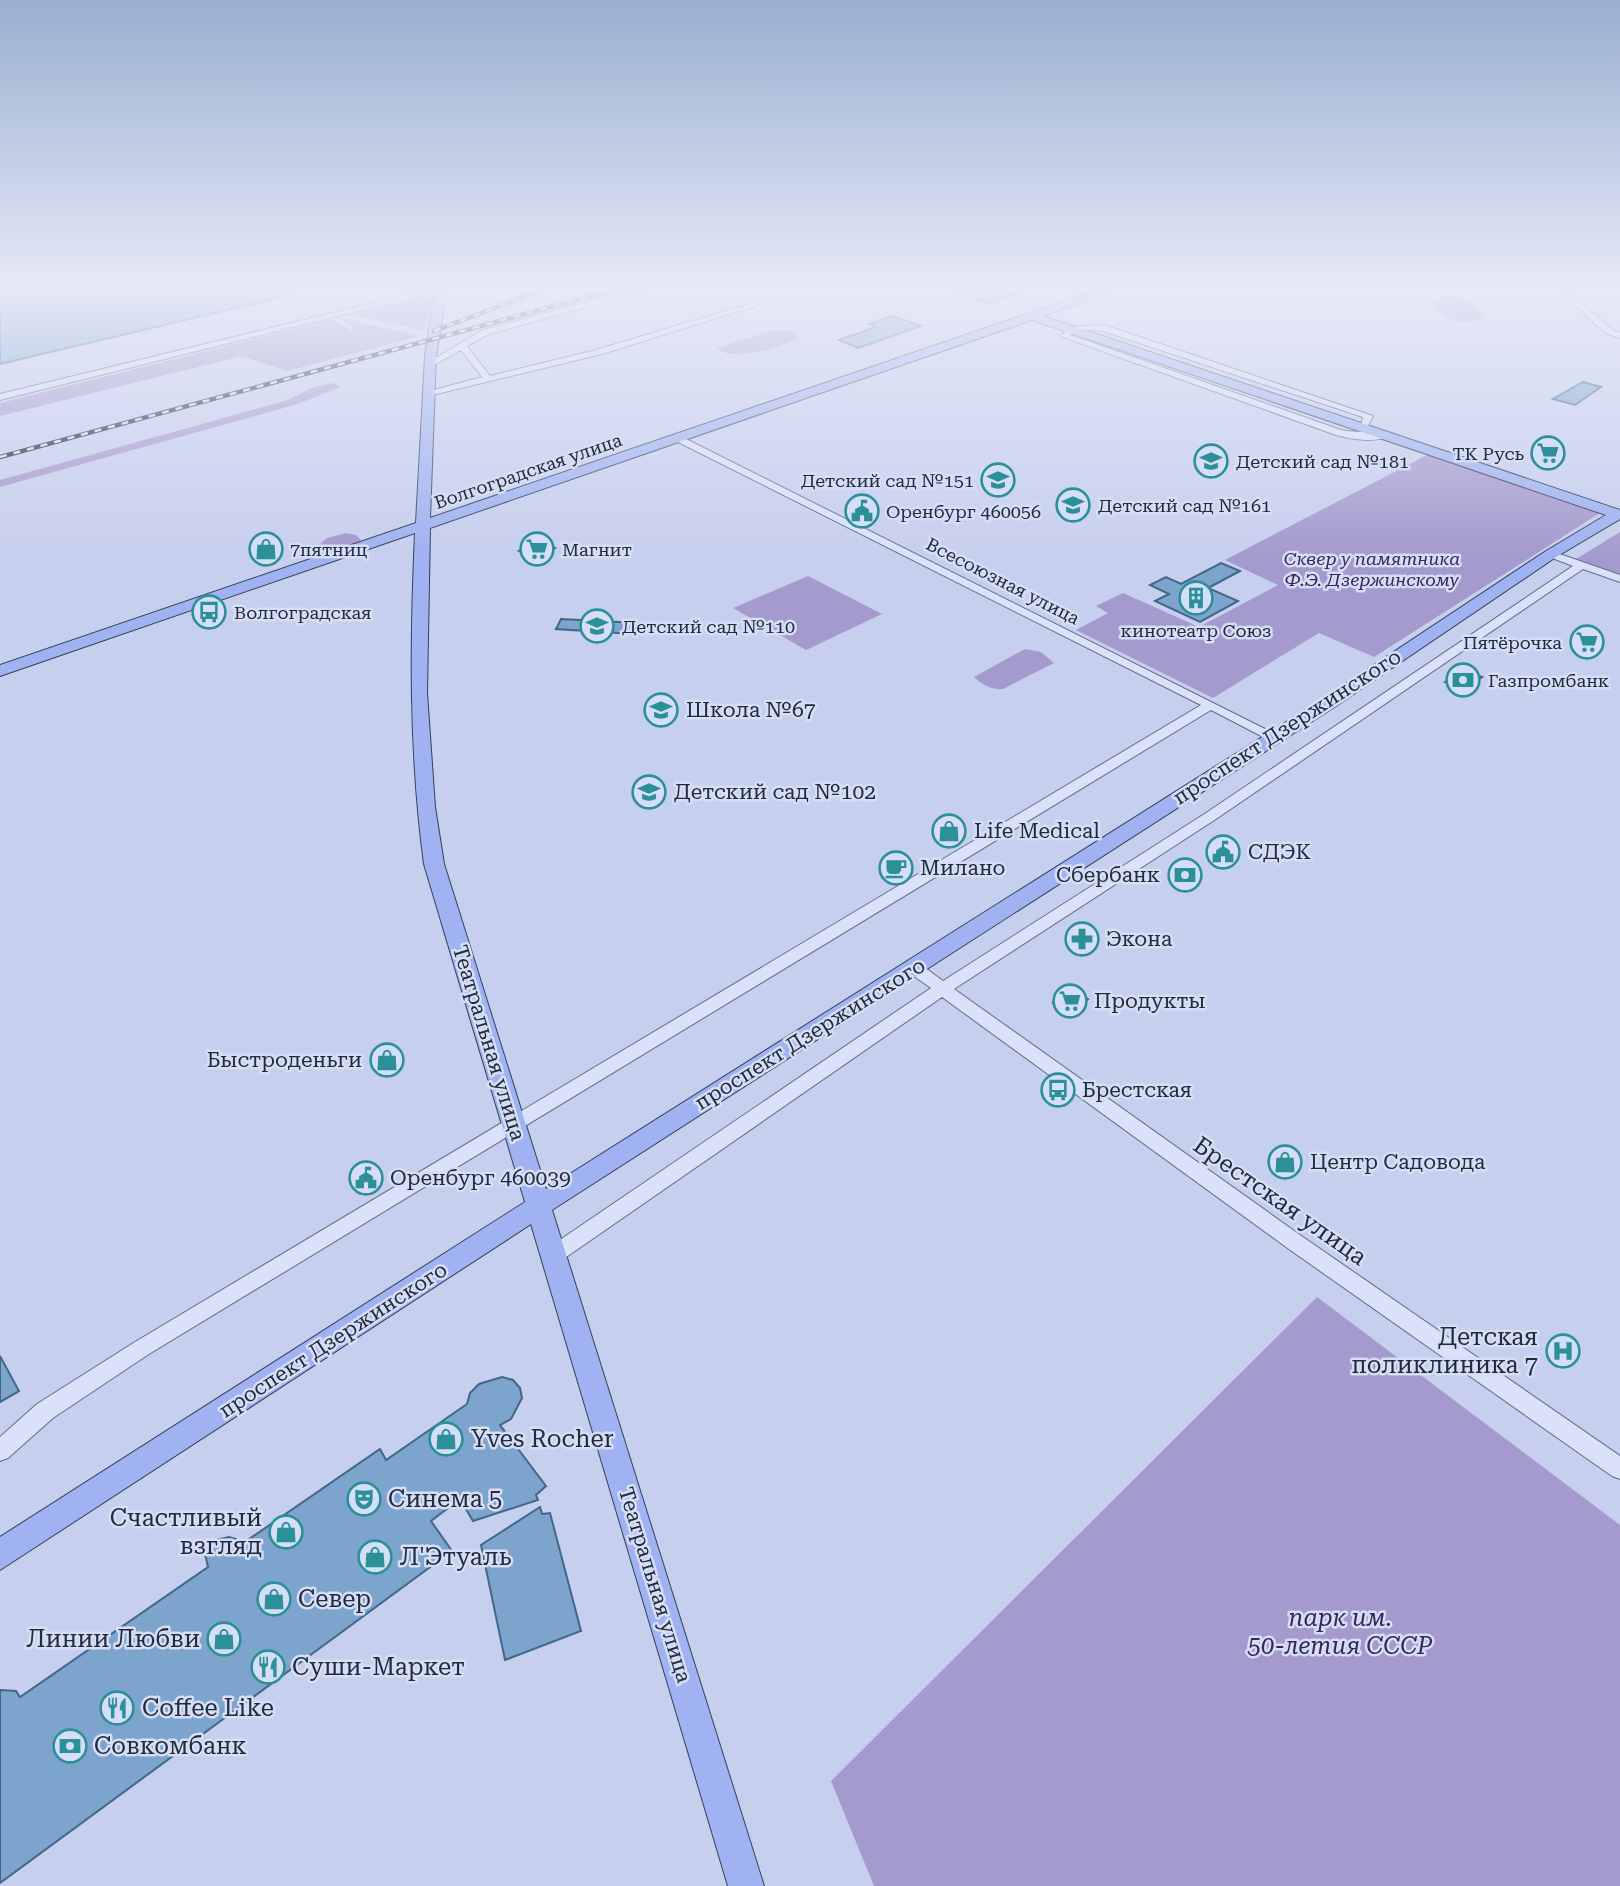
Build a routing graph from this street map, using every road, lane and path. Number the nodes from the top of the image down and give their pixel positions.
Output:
1 (76, 378) edge
2 (430, 378) edge
3 (486, 378) edge
4 (857, 378) edge
5 (1184, 378) edge
6 (1216, 378) edge
7 (428, 393) junction
8 (0, 397) edge
9 (1385, 435) junction
10 (680, 439) junction
11 (1619, 514) edge
12 (424, 528) junction
13 (1551, 554) junction
14 (1582, 565) junction
15 (1620, 579) edge
16 (0, 671) edge
17 (1211, 705) junction
18 (1274, 737) junction
19 (914, 968) junction
20 (943, 988) junction
21 (514, 1127) junction
22 (539, 1206) junction
23 (555, 1254) junction
24 (0, 1451) edge
25 (1620, 1469) edge
26 (0, 1555) edge
27 (746, 1886) edge

1 - 8 street
2 - 7 main road, Театральная улица
3 - 7 street
4 - 10 main road, Волгоградская улица
5 - 9 street
6 - 9 main road
7 - 12 main road, Театральная улица
9 - 11 main road
10 - 12 main road, Волгоградская улица
10 - 17 street, Всесоюзная улица
11 - 13 main road, проспект Дзержинского
12 - 16 main road, Волгоградская улица
12 - 21 main road, Театральная улица
13 - 14 street
13 - 18 main road, проспект Дзержинского
14 - 15 street
14 - 20 street
17 - 18 street, Всесоюзная улица
17 - 21 street
18 - 19 main road, проспект Дзержинского
19 - 20 street, Брестская улица
19 - 22 main road, проспект Дзержинского
20 - 23 street
20 - 25 street, Брестская улица
21 - 22 main road, Театральная улица
21 - 24 street
22 - 23 main road, Театральная улица
22 - 26 main road, проспект Дзержинского
23 - 27 main road, Театральная улица

